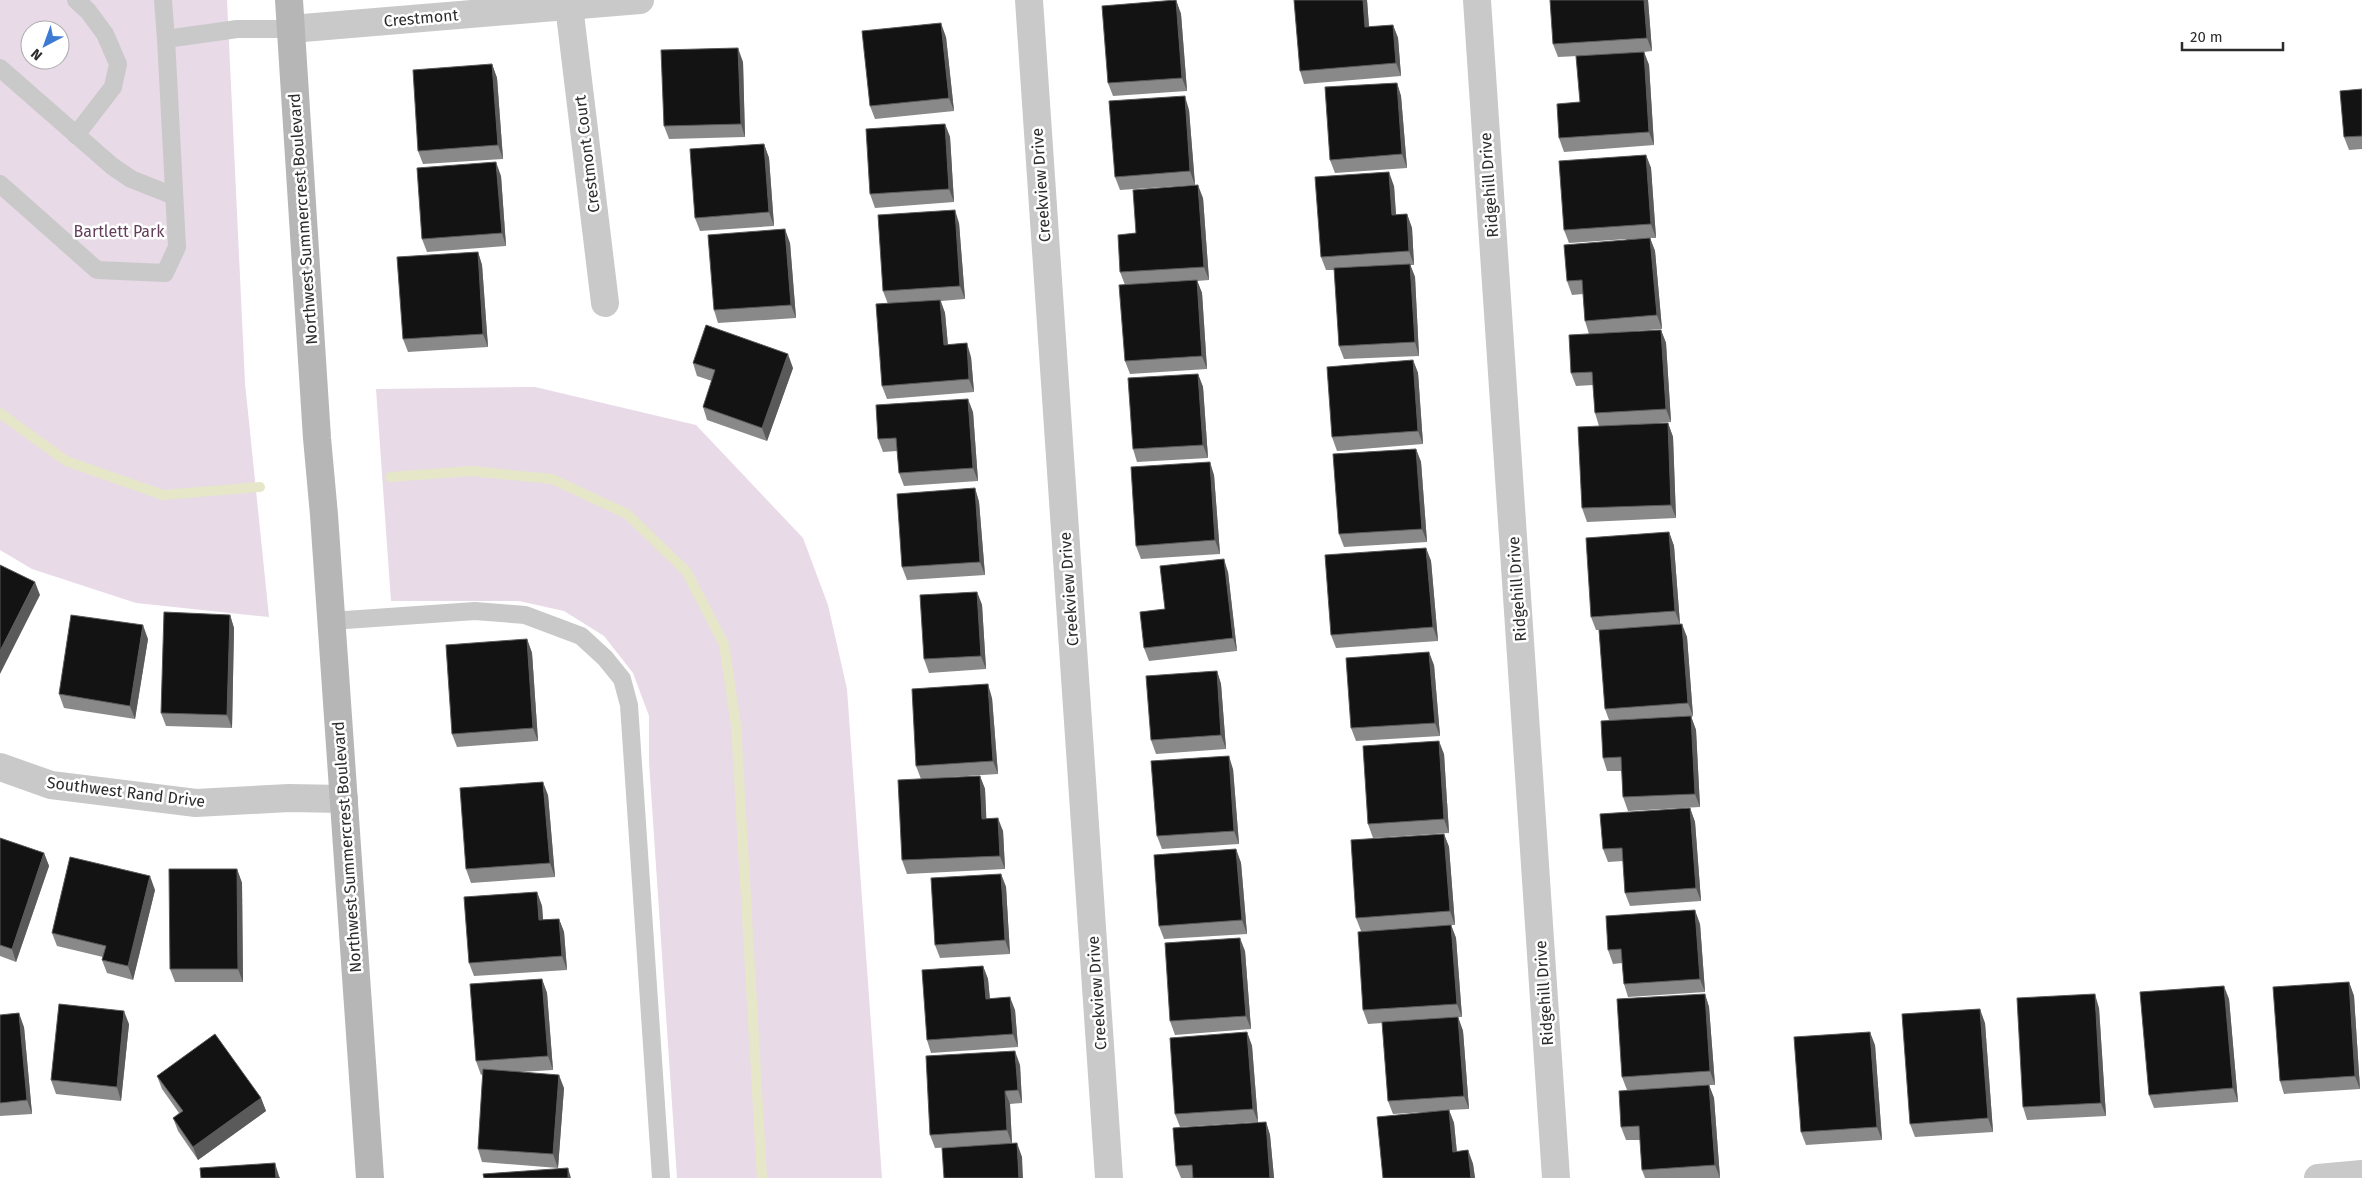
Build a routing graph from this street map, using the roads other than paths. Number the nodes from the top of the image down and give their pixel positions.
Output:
1 (76, 0) edge
2 (163, 0) edge
3 (289, 0) edge
4 (640, 0) edge
5 (1029, 0) edge
6 (1477, 0) edge
7 (569, 6) junction
8 (291, 29) junction
9 (166, 39) junction
10 (0, 68) edge
11 (76, 135) junction
12 (0, 184) edge
13 (174, 196) junction
14 (605, 303) dead end
15 (332, 621) junction
16 (0, 767) edge
17 (344, 799) junction
18 (2362, 1174) edge
19 (370, 1178) edge
20 (661, 1178) edge
21 (1109, 1178) edge
22 (1556, 1178) edge
23 (2318, 1178) edge

1 - 11 lane
2 - 9 lane
3 - 8 street, Northwest Summercrest Boulevard
4 - 7 street, Crestmont
5 - 21 street, Creekview Drive
6 - 22 street, Ridgehill Drive
7 - 8 street, Crestmont
7 - 14 street, Crestmont Court
8 - 9 lane
8 - 15 street, Northwest Summercrest Boulevard
9 - 13 lane
10 - 11 lane
11 - 13 lane
12 - 13 lane
15 - 17 street, Northwest Summercrest Boulevard
15 - 20 lane
16 - 17 street, Southwest Rand Drive
17 - 19 street, Northwest Summercrest Boulevard
18 - 23 street

